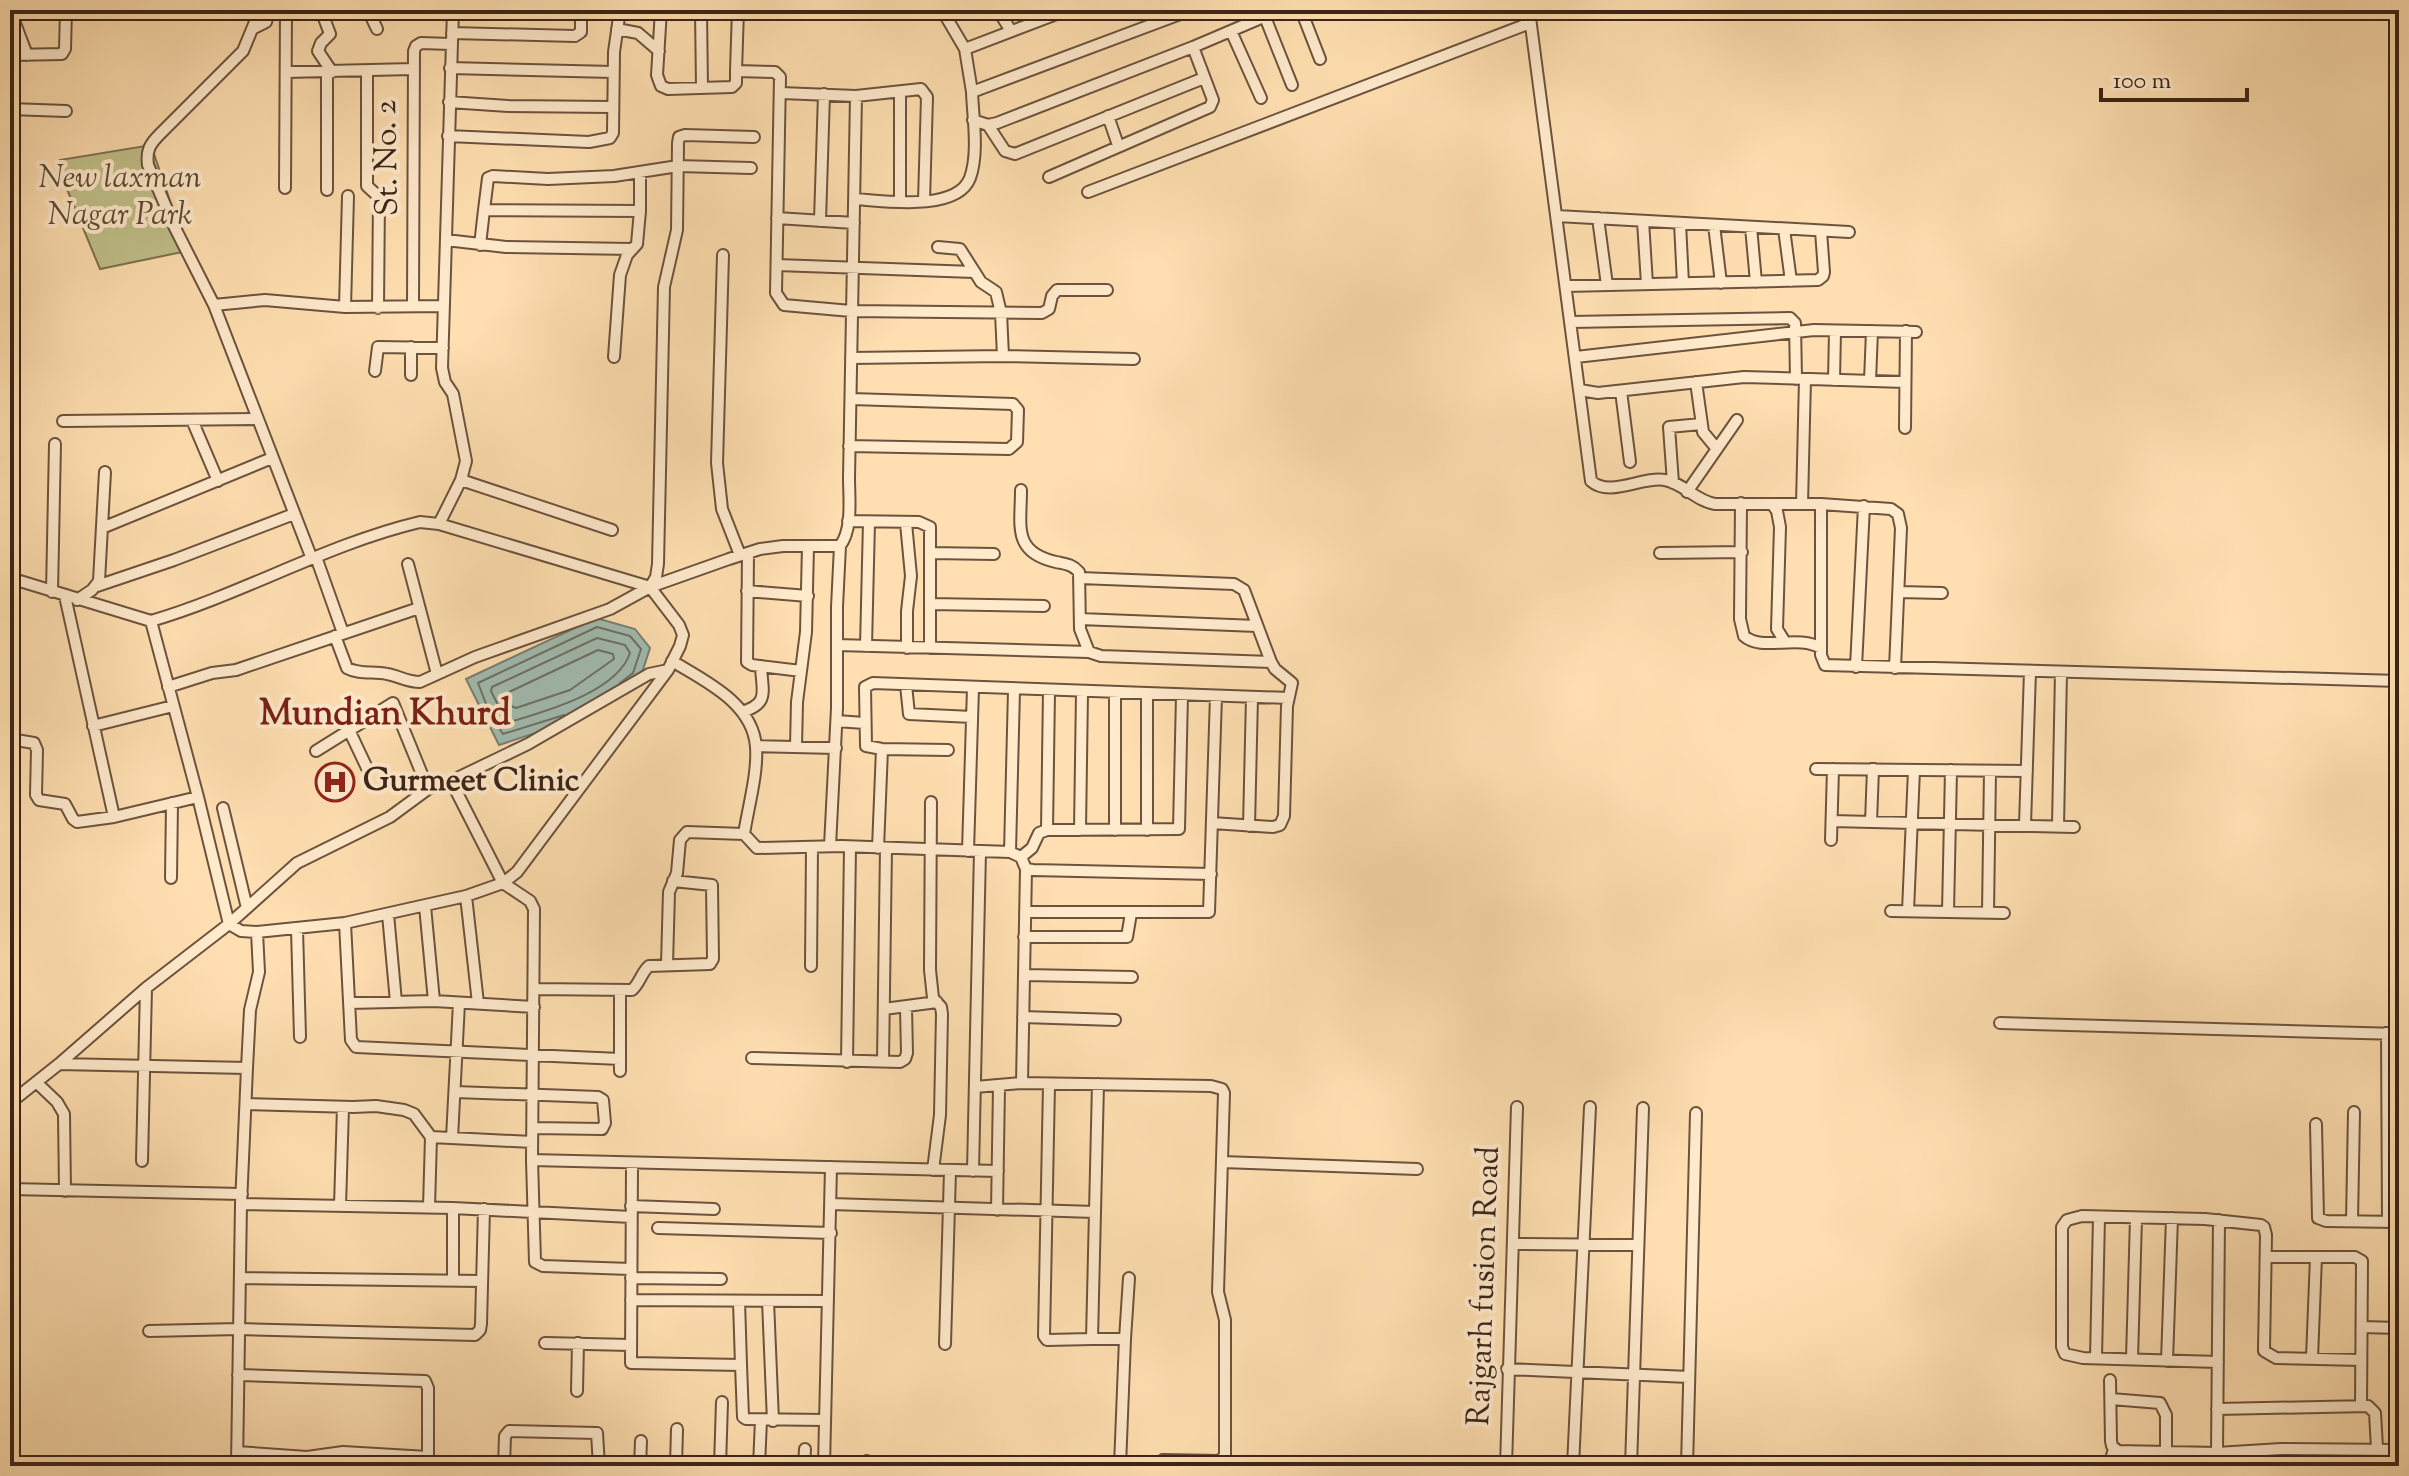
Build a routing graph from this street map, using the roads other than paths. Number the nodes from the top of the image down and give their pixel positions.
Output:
1 (10, 10) edge
2 (66, 10) edge
3 (266, 10) edge
4 (321, 10) edge
5 (368, 10) edge
6 (453, 10) edge
7 (581, 10) edge
8 (620, 10) edge
9 (661, 10) edge
10 (701, 10) edge
11 (738, 10) edge
12 (942, 10) edge
13 (998, 10) edge
14 (1191, 10) edge
15 (1301, 10) edge
16 (1529, 10) edge
17 (1062, 11) edge
18 (287, 13) edge
19 (1272, 13) edge
20 (1530, 23) junction
21 (377, 29) dead end
22 (617, 29) junction
23 (1011, 31) junction
24 (1231, 31) junction
25 (452, 38) junction
26 (1193, 47) junction
27 (965, 49) junction
28 (659, 51) junction
29 (10, 55) edge
30 (27, 55) junction
31 (1320, 59) dead end
32 (450, 68) junction
33 (413, 69) junction
34 (736, 71) junction
35 (286, 72) junction
36 (329, 72) junction
37 (367, 72) junction
38 (613, 72) junction
39 (1204, 78) junction
40 (1292, 85) dead end
41 (702, 88) junction
42 (972, 92) junction
43 (781, 93) junction
44 (900, 93) junction
45 (824, 94) junction
46 (856, 96) junction
47 (1261, 98) dead end
48 (449, 102) junction
49 (612, 107) junction
50 (10, 109) edge
51 (66, 111) dead end
52 (1108, 116) junction
53 (973, 120) junction
54 (988, 125) junction
55 (448, 136) junction
56 (754, 137) dead end
57 (1118, 145) junction
58 (678, 166) junction
59 (751, 168) dead end
60 (640, 172) junction
61 (1049, 177) dead end
62 (285, 188) dead end
63 (327, 190) dead end
64 (1088, 192) dead end
65 (348, 196) dead end
66 (855, 199) junction
67 (900, 201) junction
68 (924, 201) junction
69 (484, 210) junction
70 (640, 211) junction
71 (1557, 216) junction
72 (777, 218) junction
73 (1598, 218) junction
74 (820, 221) junction
75 (1643, 221) junction
76 (854, 223) junction
77 (1680, 223) junction
78 (1714, 225) junction
79 (1751, 227) junction
80 (1784, 229) junction
81 (1821, 231) junction
82 (1849, 232) dead end
83 (446, 240) junction
84 (480, 245) junction
85 (938, 247) dead end
86 (632, 249) junction
87 (723, 255) dead end
88 (777, 265) junction
89 (852, 268) junction
90 (974, 272) junction
91 (1791, 281) junction
92 (1756, 282) junction
93 (1683, 283) junction
94 (1721, 283) junction
95 (1647, 284) junction
96 (1607, 285) junction
97 (1566, 286) junction
98 (1107, 290) dead end
99 (214, 305) junction
100 (413, 306) junction
101 (443, 306) junction
102 (345, 307) junction
103 (378, 308) junction
104 (851, 311) junction
105 (1001, 313) junction
106 (1571, 322) junction
107 (1835, 331) junction
108 (1872, 331) junction
109 (1795, 332) junction
110 (411, 347) junction
111 (443, 348) junction
112 (1003, 356) junction
113 (614, 357) dead end
114 (1576, 357) junction
115 (851, 358) junction
116 (1134, 359) dead end
117 (375, 371) dead end
118 (411, 375) dead end
119 (1800, 379) junction
120 (1834, 380) junction
121 (1870, 381) junction
122 (1696, 382) junction
123 (1905, 382) junction
124 (1580, 390) junction
125 (1621, 391) junction
126 (851, 399) junction
127 (257, 419) junction
128 (192, 420) junction
129 (1737, 420) dead end
130 (63, 421) dead end
131 (1701, 424) junction
132 (1905, 428) dead end
133 (55, 444) dead end
134 (849, 446) junction
135 (1717, 449) junction
136 (272, 458) junction
137 (1630, 462) dead end
138 (105, 472) dead end
139 (461, 480) junction
140 (218, 481) junction
141 (1673, 483) junction
142 (1021, 490) dead end
143 (1687, 492) junction
144 (1741, 503) junction
145 (1772, 504) junction
146 (1802, 504) junction
147 (1821, 504) junction
148 (1864, 506) junction
149 (294, 514) junction
150 (848, 521) junction
151 (869, 522) junction
152 (906, 523) junction
153 (439, 524) junction
154 (102, 528) junction
155 (612, 530) dead end
156 (808, 546) junction
157 (840, 546) junction
158 (1742, 552) junction
159 (931, 553) junction
160 (1660, 553) dead end
161 (744, 554) junction
162 (994, 554) dead end
163 (314, 558) junction
164 (408, 564) dead end
165 (10, 578) edge
166 (1080, 578) junction
167 (97, 586) junction
168 (650, 587) junction
169 (747, 591) junction
170 (52, 592) junction
171 (1899, 592) junction
172 (1942, 593) dead end
173 (65, 596) junction
174 (808, 596) junction
175 (77, 600) junction
176 (931, 604) junction
177 (1044, 606) dead end
178 (419, 608) junction
179 (1080, 619) junction
180 (151, 621) junction
181 (1257, 626) junction
182 (339, 635) junction
183 (1785, 642) junction
184 (837, 645) junction
185 (866, 646) junction
186 (907, 648) junction
187 (930, 648) junction
188 (1821, 648) junction
189 (1089, 652) junction
190 (1271, 662) junction
191 (670, 665) junction
192 (761, 666) junction
193 (1856, 667) junction
194 (1895, 668) junction
195 (801, 671) junction
196 (2030, 671) junction
197 (2061, 672) junction
198 (437, 674) junction
199 (2399, 681) edge
200 (906, 685) junction
201 (168, 687) junction
202 (973, 688) junction
203 (1014, 690) junction
204 (1049, 691) junction
205 (1082, 692) junction
206 (1115, 693) junction
207 (1147, 694) junction
208 (1182, 695) junction
209 (1216, 696) junction
210 (1252, 697) junction
211 (1288, 698) junction
212 (173, 706) junction
213 (742, 712) junction
214 (972, 717) junction
215 (837, 721) junction
216 (864, 723) junction
217 (93, 726) junction
218 (349, 730) junction
219 (10, 739) edge
220 (756, 746) junction
221 (796, 747) junction
222 (836, 748) junction
223 (882, 749) junction
224 (948, 750) dead end
225 (316, 751) dead end
226 (367, 768) dead end
227 (1816, 769) dead end
228 (1833, 769) junction
229 (1873, 769) junction
230 (1914, 770) junction
231 (1951, 770) junction
232 (1990, 771) junction
233 (2027, 771) junction
234 (451, 781) junction
235 (428, 789) junction
236 (198, 797) junction
237 (931, 802) dead end
238 (172, 803) junction
239 (223, 808) dead end
240 (114, 817) junction
241 (1832, 821) junction
242 (1871, 822) junction
243 (1212, 823) junction
244 (1911, 823) junction
245 (1950, 823) junction
246 (1989, 824) junction
247 (2025, 825) junction
248 (1249, 826) junction
249 (2058, 826) junction
250 (2074, 827) dead end
251 (1047, 830) junction
252 (1080, 830) junction
253 (1115, 830) junction
254 (1147, 830) junction
255 (744, 834) junction
256 (1831, 840) dead end
257 (830, 846) junction
258 (812, 847) junction
259 (850, 847) junction
260 (882, 848) junction
261 (930, 849) junction
262 (974, 851) junction
263 (1016, 855) junction
264 (1026, 869) junction
265 (1211, 874) junction
266 (171, 878) dead end
267 (673, 881) junction
268 (503, 883) junction
269 (466, 896) junction
270 (425, 906) junction
271 (247, 908) junction
272 (1891, 911) dead end
273 (1908, 911) junction
274 (1025, 912) junction
275 (1948, 912) junction
276 (1131, 913) junction
277 (1988, 913) junction
278 (2004, 913) dead end
279 (388, 914) junction
280 (345, 923) junction
281 (229, 924) junction
282 (297, 929) junction
283 (257, 932) junction
284 (1024, 937) junction
285 (667, 964) junction
286 (811, 966) dead end
287 (1024, 975) junction
288 (1132, 977) dead end
289 (146, 988) junction
290 (534, 989) junction
291 (620, 992) junction
292 (434, 1001) junction
293 (396, 1002) junction
294 (937, 1002) junction
295 (349, 1003) junction
296 (459, 1003) junction
297 (478, 1003) junction
298 (534, 1007) junction
299 (906, 1008) junction
300 (884, 1009) junction
301 (1023, 1017) junction
302 (1115, 1020) dead end
303 (2000, 1023) dead end
304 (2393, 1033) edge
305 (300, 1037) dead end
306 (457, 1051) junction
307 (533, 1053) junction
308 (752, 1058) dead end
309 (620, 1059) junction
310 (883, 1061) junction
311 (847, 1062) junction
312 (59, 1064) junction
313 (145, 1066) junction
314 (247, 1068) junction
315 (620, 1071) dead end
316 (36, 1082) junction
317 (1022, 1083) junction
318 (1098, 1084) junction
319 (1049, 1085) junction
320 (975, 1087) junction
321 (999, 1087) junction
322 (455, 1092) junction
323 (532, 1094) junction
324 (10, 1103) edge
325 (246, 1104) junction
326 (343, 1107) junction
327 (1517, 1107) dead end
328 (1590, 1107) dead end
329 (1643, 1108) dead end
330 (2354, 1112) dead end
331 (1696, 1113) dead end
332 (2316, 1124) dead end
333 (533, 1128) junction
334 (431, 1137) junction
335 (452, 1138) junction
336 (532, 1142) junction
337 (532, 1160) junction
338 (142, 1161) dead end
339 (1222, 1162) junction
340 (632, 1164) junction
341 (831, 1167) junction
342 (1417, 1169) dead end
343 (933, 1170) junction
344 (950, 1171) junction
345 (973, 1171) junction
346 (998, 1171) junction
347 (10, 1189) edge
348 (65, 1191) junction
349 (241, 1199) junction
350 (831, 1204) junction
351 (340, 1206) junction
352 (429, 1207) junction
353 (453, 1208) junction
354 (484, 1209) junction
355 (714, 1209) dead end
356 (949, 1210) junction
357 (997, 1210) junction
358 (631, 1211) junction
359 (1046, 1211) junction
360 (533, 1212) junction
361 (1095, 1212) junction
362 (2099, 1217) junction
363 (2136, 1218) junction
364 (2172, 1218) junction
365 (2219, 1220) junction
366 (2352, 1221) junction
367 (2393, 1222) edge
368 (658, 1228) dead end
369 (831, 1233) junction
370 (1514, 1244) junction
371 (1583, 1244) junction
372 (1638, 1245) junction
373 (2266, 1257) junction
374 (2316, 1257) junction
375 (631, 1273) junction
376 (241, 1278) junction
377 (1129, 1278) dead end
378 (721, 1279) dead end
379 (453, 1280) junction
380 (482, 1281) junction
381 (631, 1300) junction
382 (739, 1301) junction
383 (768, 1301) junction
384 (828, 1301) junction
385 (2362, 1327) junction
386 (2399, 1328) edge
387 (239, 1329) junction
388 (149, 1331) dead end
389 (1092, 1339) junction
390 (1125, 1339) junction
391 (545, 1343) dead end
392 (578, 1343) junction
393 (945, 1344) dead end
394 (630, 1345) junction
395 (2096, 1358) junction
396 (2312, 1358) junction
397 (2132, 1359) junction
398 (2361, 1360) junction
399 (2167, 1361) junction
400 (2218, 1362) junction
401 (741, 1365) junction
402 (1507, 1369) junction
403 (1577, 1372) junction
404 (1633, 1374) junction
405 (238, 1375) junction
406 (1689, 1377) junction
407 (2110, 1380) dead end
408 (577, 1391) dead end
409 (2111, 1399) junction
410 (722, 1402) dead end
411 (2361, 1406) junction
412 (2217, 1409) junction
413 (761, 1420) junction
414 (825, 1420) junction
415 (773, 1421) junction
416 (677, 1429) dead end
417 (641, 1441) dead end
418 (2377, 1448) junction
419 (805, 1449) dead end
420 (2114, 1449) junction
421 (2399, 1450) edge
422 (237, 1452) junction
423 (2234, 1452) junction
424 (2166, 1453) junction
425 (2217, 1453) junction
426 (428, 1461) edge
427 (237, 1466) edge
428 (504, 1466) edge
429 (599, 1466) edge
430 (640, 1466) edge
431 (676, 1466) edge
432 (720, 1466) edge
433 (759, 1466) edge
434 (804, 1466) edge
435 (824, 1466) edge
436 (1120, 1466) edge
437 (1155, 1466) edge
438 (1506, 1466) edge
439 (1573, 1466) edge
440 (1631, 1466) edge
441 (1687, 1466) edge
442 (2109, 1466) edge
443 (2235, 1466) edge

1 - 30 street
2 - 30 street
3 - 18 street
3 - 99 street
4 - 36 street
5 - 21 street
6 - 25 street
7 - 25 street
8 - 22 street
9 - 28 street
10 - 41 street
11 - 34 street
12 - 27 street
13 - 23 street
14 - 42 street
15 - 31 street
16 - 20 street
17 - 23 street
18 - 35 street
19 - 24 street
19 - 40 street
20 - 64 street
20 - 71 street
22 - 28 street
22 - 38 street
23 - 27 street
24 - 26 street
24 - 47 street
25 - 32 street
25 - 33 street, St. No. 2
26 - 39 street
26 - 54 street
27 - 42 street
28 - 41 street
29 - 30 street
32 - 38 street
32 - 48 street
33 - 37 street
33 - 100 street, St. No. 2
34 - 41 street
34 - 43 street
35 - 36 street
35 - 62 street
36 - 37 street
36 - 63 street
37 - 103 street
38 - 49 street
39 - 52 street
39 - 57 street
42 - 53 street
43 - 45 street
43 - 72 street
44 - 46 street
44 - 67 street
44 - 68 street
45 - 46 street
45 - 74 street
46 - 66 street
48 - 49 street
48 - 55 street
49 - 55 street
50 - 51 street
52 - 54 street
52 - 57 street
53 - 54 street
53 - 68 street
55 - 83 street
56 - 58 street
57 - 61 street
58 - 59 street
58 - 60 street
58 - 168 street
60 - 69 street
60 - 70 street
65 - 102 street
66 - 67 street
66 - 76 street
67 - 68 street
69 - 70 street
69 - 84 street
70 - 86 street
71 - 73 street
71 - 97 street
72 - 74 street
72 - 88 street
73 - 75 street
73 - 96 street
74 - 76 street
75 - 77 street
75 - 95 street
76 - 89 street
77 - 78 street
77 - 93 street
78 - 79 street
78 - 94 street
79 - 80 street
79 - 92 street
80 - 81 street
80 - 91 street
81 - 82 street
81 - 91 street
83 - 84 street
83 - 101 street
84 - 86 street
85 - 90 street
86 - 113 street
87 - 161 street
88 - 89 street
88 - 104 street
89 - 90 street
89 - 104 street
90 - 105 street
91 - 92 street
92 - 94 street
93 - 94 street
93 - 95 street
95 - 96 street
96 - 97 street
97 - 106 street
98 - 105 street
99 - 102 street
99 - 127 street
100 - 101 street
100 - 103 street
101 - 111 street
102 - 103 street
104 - 105 street
104 - 115 street
105 - 112 street
106 - 109 street
106 - 114 street
107 - 108 street
107 - 109 street
107 - 120 street
108 - 121 street
108 - 123 street
109 - 114 street
109 - 119 street
110 - 111 street
110 - 117 street
110 - 118 street
111 - 139 street
112 - 115 street
112 - 116 street
114 - 124 street
115 - 126 street
119 - 120 street
119 - 122 street
119 - 146 street
120 - 121 street
121 - 123 street
122 - 125 street
122 - 131 street
123 - 132 street
124 - 125 street
124 - 141 street
125 - 137 street
126 - 134 street
126 - 134 street
127 - 128 street
127 - 136 street
128 - 130 street
128 - 140 street
129 - 135 street
131 - 135 street
131 - 141 street
133 - 170 street
134 - 150 street
135 - 143 street
136 - 140 street
136 - 149 street
138 - 154 street
139 - 153 street
139 - 155 street
140 - 154 street
141 - 143 street
142 - 166 street
143 - 144 street
144 - 145 street
144 - 158 street
145 - 146 street
145 - 183 street
146 - 147 street
147 - 148 street
147 - 188 street
148 - 171 street
148 - 193 street
149 - 163 street
149 - 167 street
150 - 151 street
150 - 157 street
151 - 152 street
151 - 185 street
152 - 159 street
152 - 186 street
153 - 163 street
153 - 168 street
154 - 167 street
156 - 157 street
156 - 161 street
156 - 174 street
157 - 184 street
158 - 160 street
158 - 183 street
159 - 162 street
159 - 176 street
161 - 168 street
161 - 169 street
163 - 180 street
163 - 182 street
164 - 178 street
165 - 170 street
166 - 179 street
166 - 181 street
167 - 175 street
168 - 191 street
168 - 198 street
169 - 174 street
169 - 192 street
170 - 173 street
171 - 172 street
171 - 194 street
173 - 175 street
173 - 217 street
174 - 195 street
175 - 180 street
176 - 177 street
176 - 187 street
178 - 182 street
178 - 198 street
179 - 181 street
179 - 189 street
180 - 201 street
181 - 190 street
182 - 198 street
182 - 201 street
183 - 188 street
184 - 185 street
184 - 215 street
185 - 186 street
186 - 187 street
187 - 189 street
188 - 193 street
189 - 190 street
190 - 211 street
191 - 213 street
191 - 234 street
191 - 268 street
192 - 195 street
192 - 213 street
193 - 194 street
194 - 196 street
195 - 221 street
196 - 197 street
196 - 233 street
197 - 199 street
197 - 249 street
200 - 202 street
200 - 214 street
200 - 216 street
201 - 212 street
202 - 203 street
202 - 214 street
203 - 204 street
203 - 263 street
204 - 205 street
204 - 251 street
205 - 206 street
205 - 252 street
206 - 207 street
206 - 253 street
207 - 208 street
207 - 254 street
208 - 209 street
208 - 254 street
209 - 210 street
209 - 243 street
210 - 211 street
210 - 248 street
211 - 248 street
212 - 217 street
212 - 236 street
213 - 220 street
214 - 262 street
215 - 216 street
215 - 222 street
216 - 223 street
217 - 240 street
218 - 225 street
218 - 226 street
218 - 235 street
219 - 240 street
220 - 221 street
220 - 255 street
221 - 222 street
222 - 257 street
223 - 224 street
223 - 260 street
227 - 228 street
228 - 229 street
228 - 241 street
229 - 230 street
229 - 242 street
230 - 231 street
230 - 244 street
231 - 232 street
231 - 245 street
232 - 233 street
232 - 246 street
233 - 247 street
234 - 235 street
234 - 268 street
235 - 271 street
236 - 238 street
236 - 281 street
237 - 261 street
238 - 240 street
238 - 266 street
239 - 271 street
241 - 242 street
241 - 256 street
242 - 244 street
243 - 248 street
243 - 265 street
244 - 245 street
244 - 273 street
245 - 246 street
245 - 275 street
246 - 247 street
246 - 277 street
247 - 249 street
249 - 250 street
251 - 252 street
251 - 263 street
252 - 253 street
253 - 254 street
255 - 258 street
255 - 267 street
257 - 258 street
257 - 259 street
258 - 286 street
259 - 260 street
259 - 311 street
260 - 261 street
260 - 300 street
261 - 262 street
261 - 294 street
262 - 263 street
262 - 320 street
263 - 264 street
264 - 265 street
264 - 274 street
265 - 276 street
267 - 285 street
267 - 285 street
268 - 269 street
268 - 290 street
269 - 270 street
269 - 297 street
270 - 279 street
270 - 292 street
271 - 281 street
272 - 273 street
273 - 275 street
274 - 276 street
274 - 284 street
275 - 277 street
276 - 284 street
277 - 278 street
279 - 280 street
279 - 293 street
280 - 282 street
280 - 295 street
281 - 283 street
281 - 289 street
282 - 283 street
282 - 305 street
283 - 314 street
284 - 287 street
285 - 291 street
287 - 288 street
287 - 301 street
289 - 312 street
289 - 313 street
290 - 291 street
290 - 298 street
291 - 309 street
292 - 293 street
292 - 296 street
293 - 295 street
294 - 299 street
294 - 343 street
295 - 306 street
296 - 297 street
296 - 306 street
297 - 298 street
298 - 307 street
299 - 300 street
299 - 310 street
300 - 310 street
301 - 302 street
301 - 317 street
303 - 304 street
304 - 367 street
306 - 307 street
306 - 322 street
307 - 309 street
307 - 323 street
308 - 311 street
309 - 315 street
310 - 311 street
312 - 313 street
312 - 316 street
313 - 314 street
313 - 338 street
314 - 325 street
316 - 324 street
316 - 348 street
317 - 319 street
317 - 321 street
318 - 319 street
318 - 339 street
318 - 361 street
319 - 359 street
320 - 321 street
320 - 345 street
321 - 346 street
322 - 323 street
322 - 335 street
323 - 333 street
323 - 333 street
325 - 326 street
325 - 349 street
326 - 334 street
326 - 351 street
327 - 370 street, Rajgarh fusion Road
328 - 371 street
329 - 372 street
330 - 366 street
331 - 406 street
332 - 366 street
333 - 336 street
334 - 335 street
334 - 352 street
335 - 336 street
336 - 337 street
337 - 340 street
337 - 360 street
339 - 342 street
339 - 437 street
340 - 341 street
340 - 358 street
341 - 343 street
341 - 350 street
343 - 344 street
344 - 345 street
344 - 356 street
345 - 346 street
346 - 357 street
347 - 348 street
348 - 349 street
349 - 351 street
349 - 376 street
350 - 356 street
350 - 369 street
351 - 352 street
352 - 353 street
353 - 354 street
353 - 379 street
354 - 360 street
354 - 380 street
355 - 358 street
356 - 357 street
356 - 393 street
357 - 359 street
358 - 360 street
358 - 375 street
359 - 361 street
359 - 389 street
360 - 375 street
361 - 389 street
362 - 363 street
362 - 395 street
362 - 395 street
363 - 364 street
363 - 397 street
364 - 365 street
364 - 399 street
365 - 373 street
365 - 400 street
366 - 367 street
368 - 369 street
369 - 384 street
370 - 371 street
370 - 402 street, Rajgarh fusion Road
371 - 372 street
371 - 403 street
372 - 404 street
373 - 374 street
373 - 396 street
374 - 385 street
374 - 396 street
375 - 378 street
375 - 381 street
376 - 379 street
376 - 387 street
377 - 390 street
379 - 380 street
380 - 387 street
381 - 382 street
381 - 394 street
382 - 383 street
382 - 401 street
383 - 384 street
383 - 415 street
384 - 414 street
385 - 386 street
385 - 398 street
387 - 388 street
387 - 405 street
389 - 390 street
390 - 436 street
391 - 392 street
392 - 394 street
392 - 408 street
394 - 401 street
395 - 397 street
396 - 398 street
397 - 399 street
398 - 411 street
399 - 400 street
400 - 412 street
401 - 413 street
402 - 403 street
402 - 438 street, Rajgarh fusion Road
403 - 404 street
403 - 439 street
404 - 406 street
404 - 440 street
405 - 422 street
405 - 426 street
406 - 441 street
407 - 409 street
409 - 420 street
409 - 424 street
410 - 432 street
411 - 412 street
411 - 418 street
412 - 425 street
413 - 415 street
413 - 433 street
414 - 415 street
414 - 435 street
416 - 431 street
417 - 430 street
418 - 421 street
418 - 423 street
419 - 434 street
420 - 424 street
420 - 442 street
422 - 426 street
422 - 427 street
423 - 425 street
423 - 443 street
424 - 425 street
428 - 429 street

